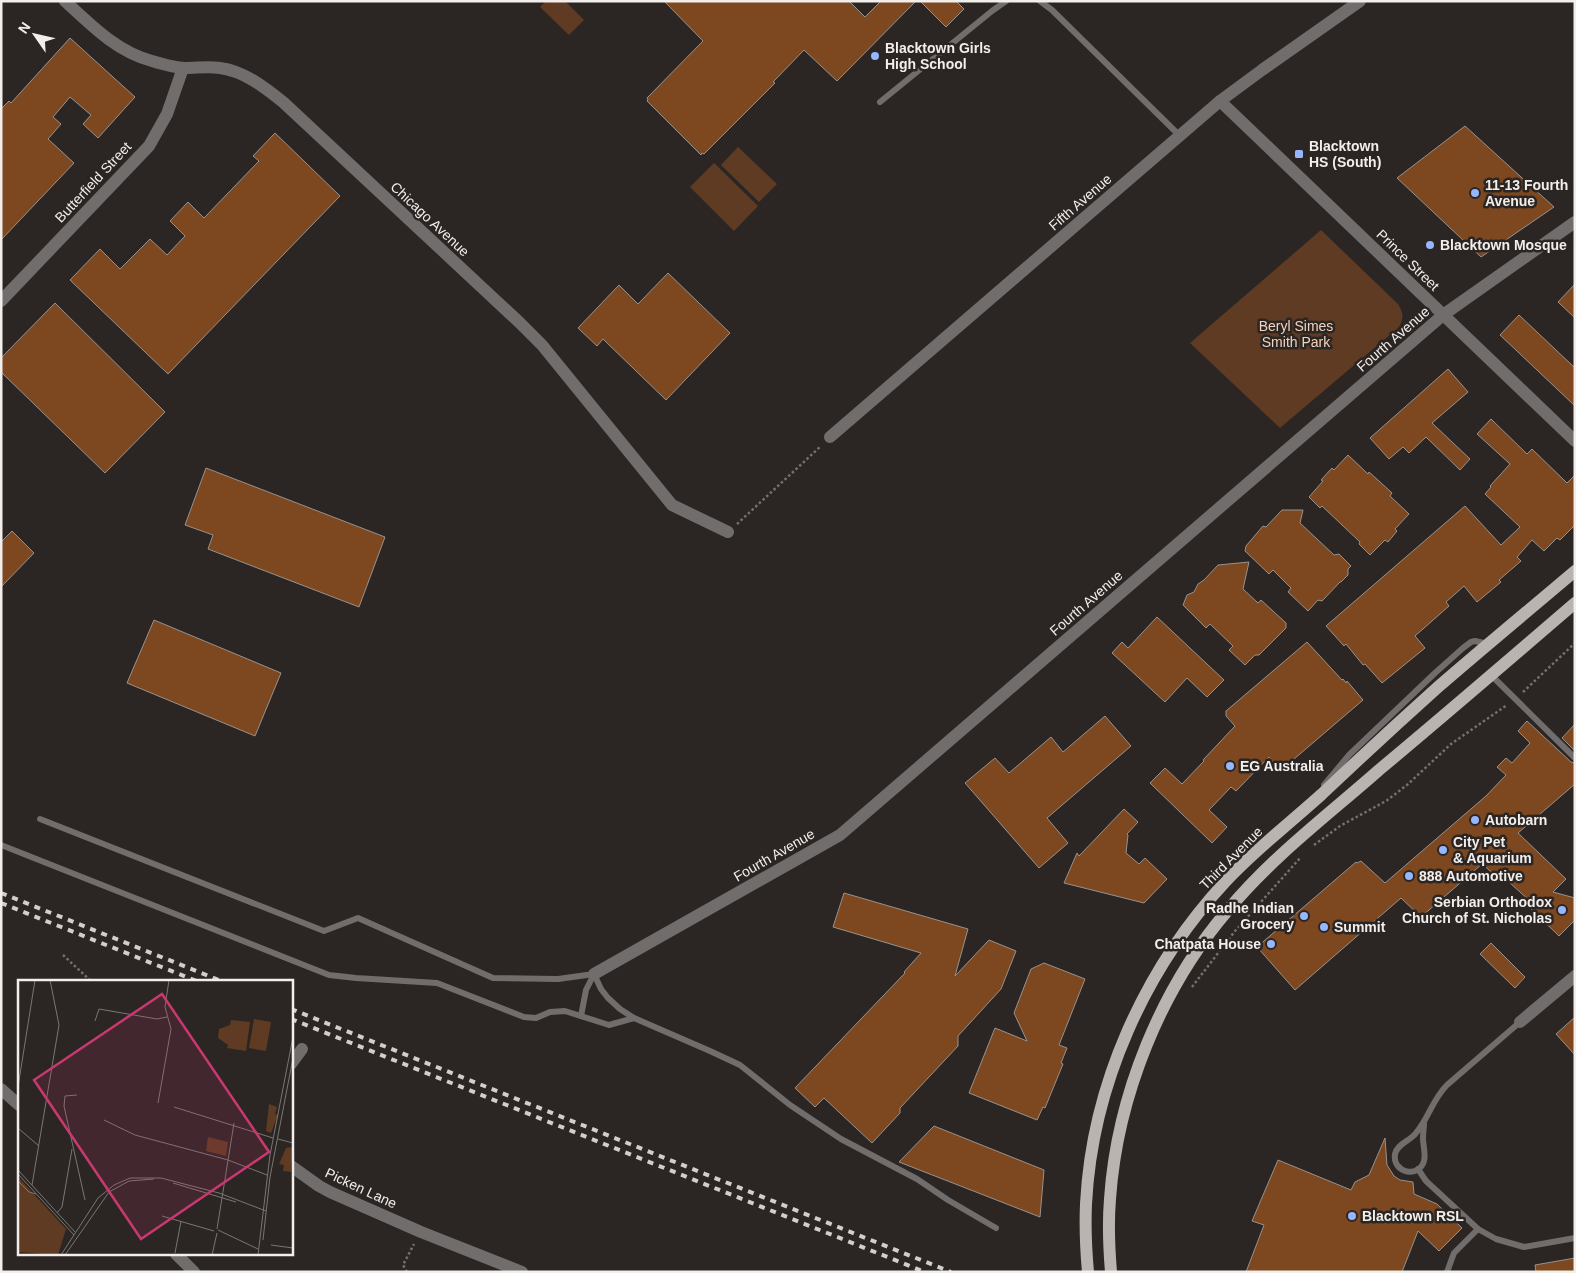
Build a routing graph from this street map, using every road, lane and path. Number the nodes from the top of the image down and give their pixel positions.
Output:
1 (65, 1) edge
2 (1006, 1) edge
3 (1040, 1) edge
4 (1360, 1) edge
5 (183, 68) junction
6 (1220, 101) junction
7 (880, 102) dead end
8 (1180, 136) junction
9 (1575, 222) edge
10 (1, 301) edge
11 (1443, 315) junction
12 (830, 438) joint
13 (1575, 441) edge
14 (728, 532) joint
15 (1575, 571) edge
16 (1575, 603) edge
17 (1575, 643) edge
18 (1491, 675) junction
19 (1515, 699) junction
20 (1575, 758) edge
21 (40, 818) dead end
22 (1, 845) edge
23 (1312, 847) dead end
24 (1305, 852) dead end
25 (63, 955) dead end
26 (594, 974) junction
27 (1575, 976) edge
28 (90, 980) edge
29 (1192, 987) dead end
30 (581, 1016) junction
31 (634, 1018) junction
32 (1520, 1022) joint
33 (302, 1049) dead end
34 (292, 1063) edge
35 (1, 1089) edge
36 (18, 1104) edge
37 (1424, 1123) junction
38 (292, 1167) edge
39 (1418, 1169) junction
40 (996, 1228) dead end
41 (1478, 1229) junction
42 (421, 1232) junction
43 (1575, 1238) edge
44 (178, 1256) edge
45 (194, 1272) edge
46 (407, 1272) edge
47 (522, 1272) edge
48 (1088, 1272) edge
49 (1111, 1272) edge
50 (1447, 1272) edge

1 - 5 street, Chicago Avenue
2 - 7 lane
3 - 8 lane
4 - 6 street, Fifth Avenue
5 - 10 street, Butterfield Street
5 - 14 street, Chicago Avenue
6 - 8 street, Fifth Avenue
6 - 11 street, Prince Street
8 - 12 street, Fifth Avenue
9 - 11 street, Fourth Avenue
11 - 13 street, Prince Street
11 - 26 street, Fourth Avenue
12 - 14 path
15 - 48 main road, Third Avenue
16 - 18 main road
17 - 19 path
18 - 19 lane
18 - 49 main road
19 - 20 lane
19 - 23 path
21 - 26 lane
22 - 30 lane
24 - 29 path
25 - 28 path
26 - 30 lane
26 - 31 lane
27 - 32 street
30 - 31 lane
31 - 40 lane
32 - 37 lane
33 - 34 street
35 - 36 street
37 - 39 lane
37 - 39 lane
38 - 42 street, Picken Lane
39 - 41 lane
41 - 43 lane
41 - 50 lane
42 - 46 path
42 - 47 street, Picken Lane
44 - 45 street

